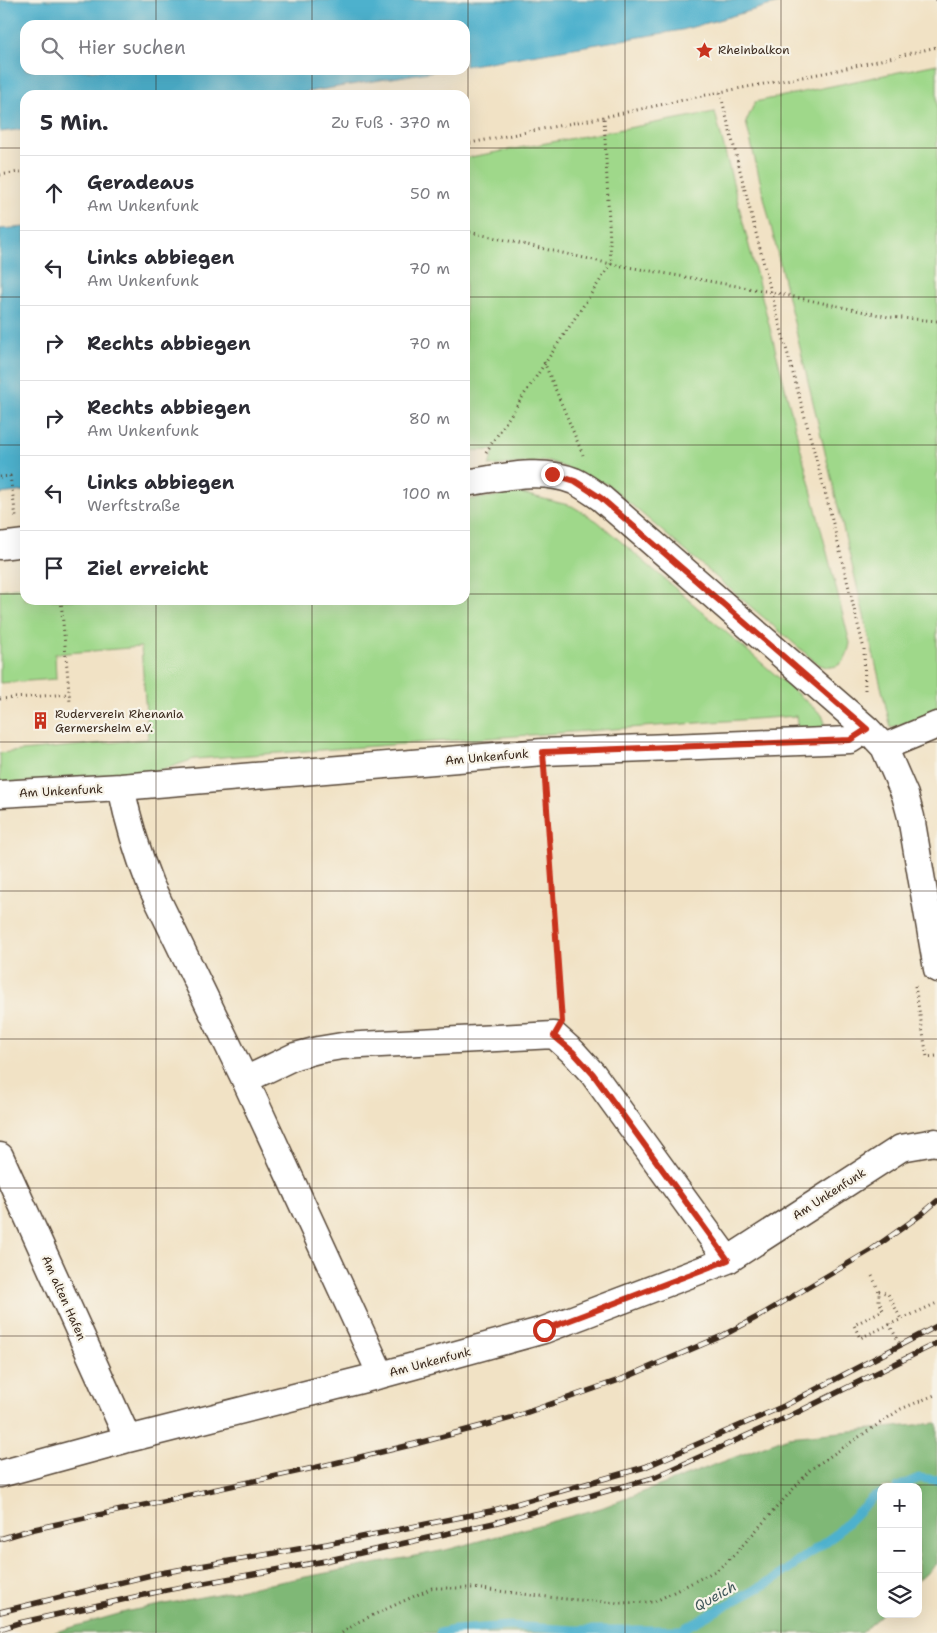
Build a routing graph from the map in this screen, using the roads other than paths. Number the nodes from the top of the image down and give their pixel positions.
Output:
1 (472, 482) edge
2 (20, 534) edge
3 (0, 546) edge
4 (937, 725) edge
5 (875, 738) junction
6 (121, 787) junction
7 (0, 794) edge
8 (937, 969) edge
9 (245, 1080) junction
10 (936, 1139) edge
11 (0, 1156) edge
12 (728, 1260) junction
13 (381, 1375) junction
14 (128, 1439) junction
15 (0, 1474) edge

1 - 5 street
2 - 3 street
4 - 5 street, Am Unkenfunk
5 - 6 street, Am Unkenfunk
5 - 8 street
6 - 7 street, Am Unkenfunk
6 - 9 street, Am Unkenfunk
9 - 12 street
9 - 13 street, Am Unkenfunk
10 - 12 street, Am Unkenfunk
11 - 14 street, Am alten Hafen
12 - 13 street, Am Unkenfunk
13 - 14 street
14 - 15 street

